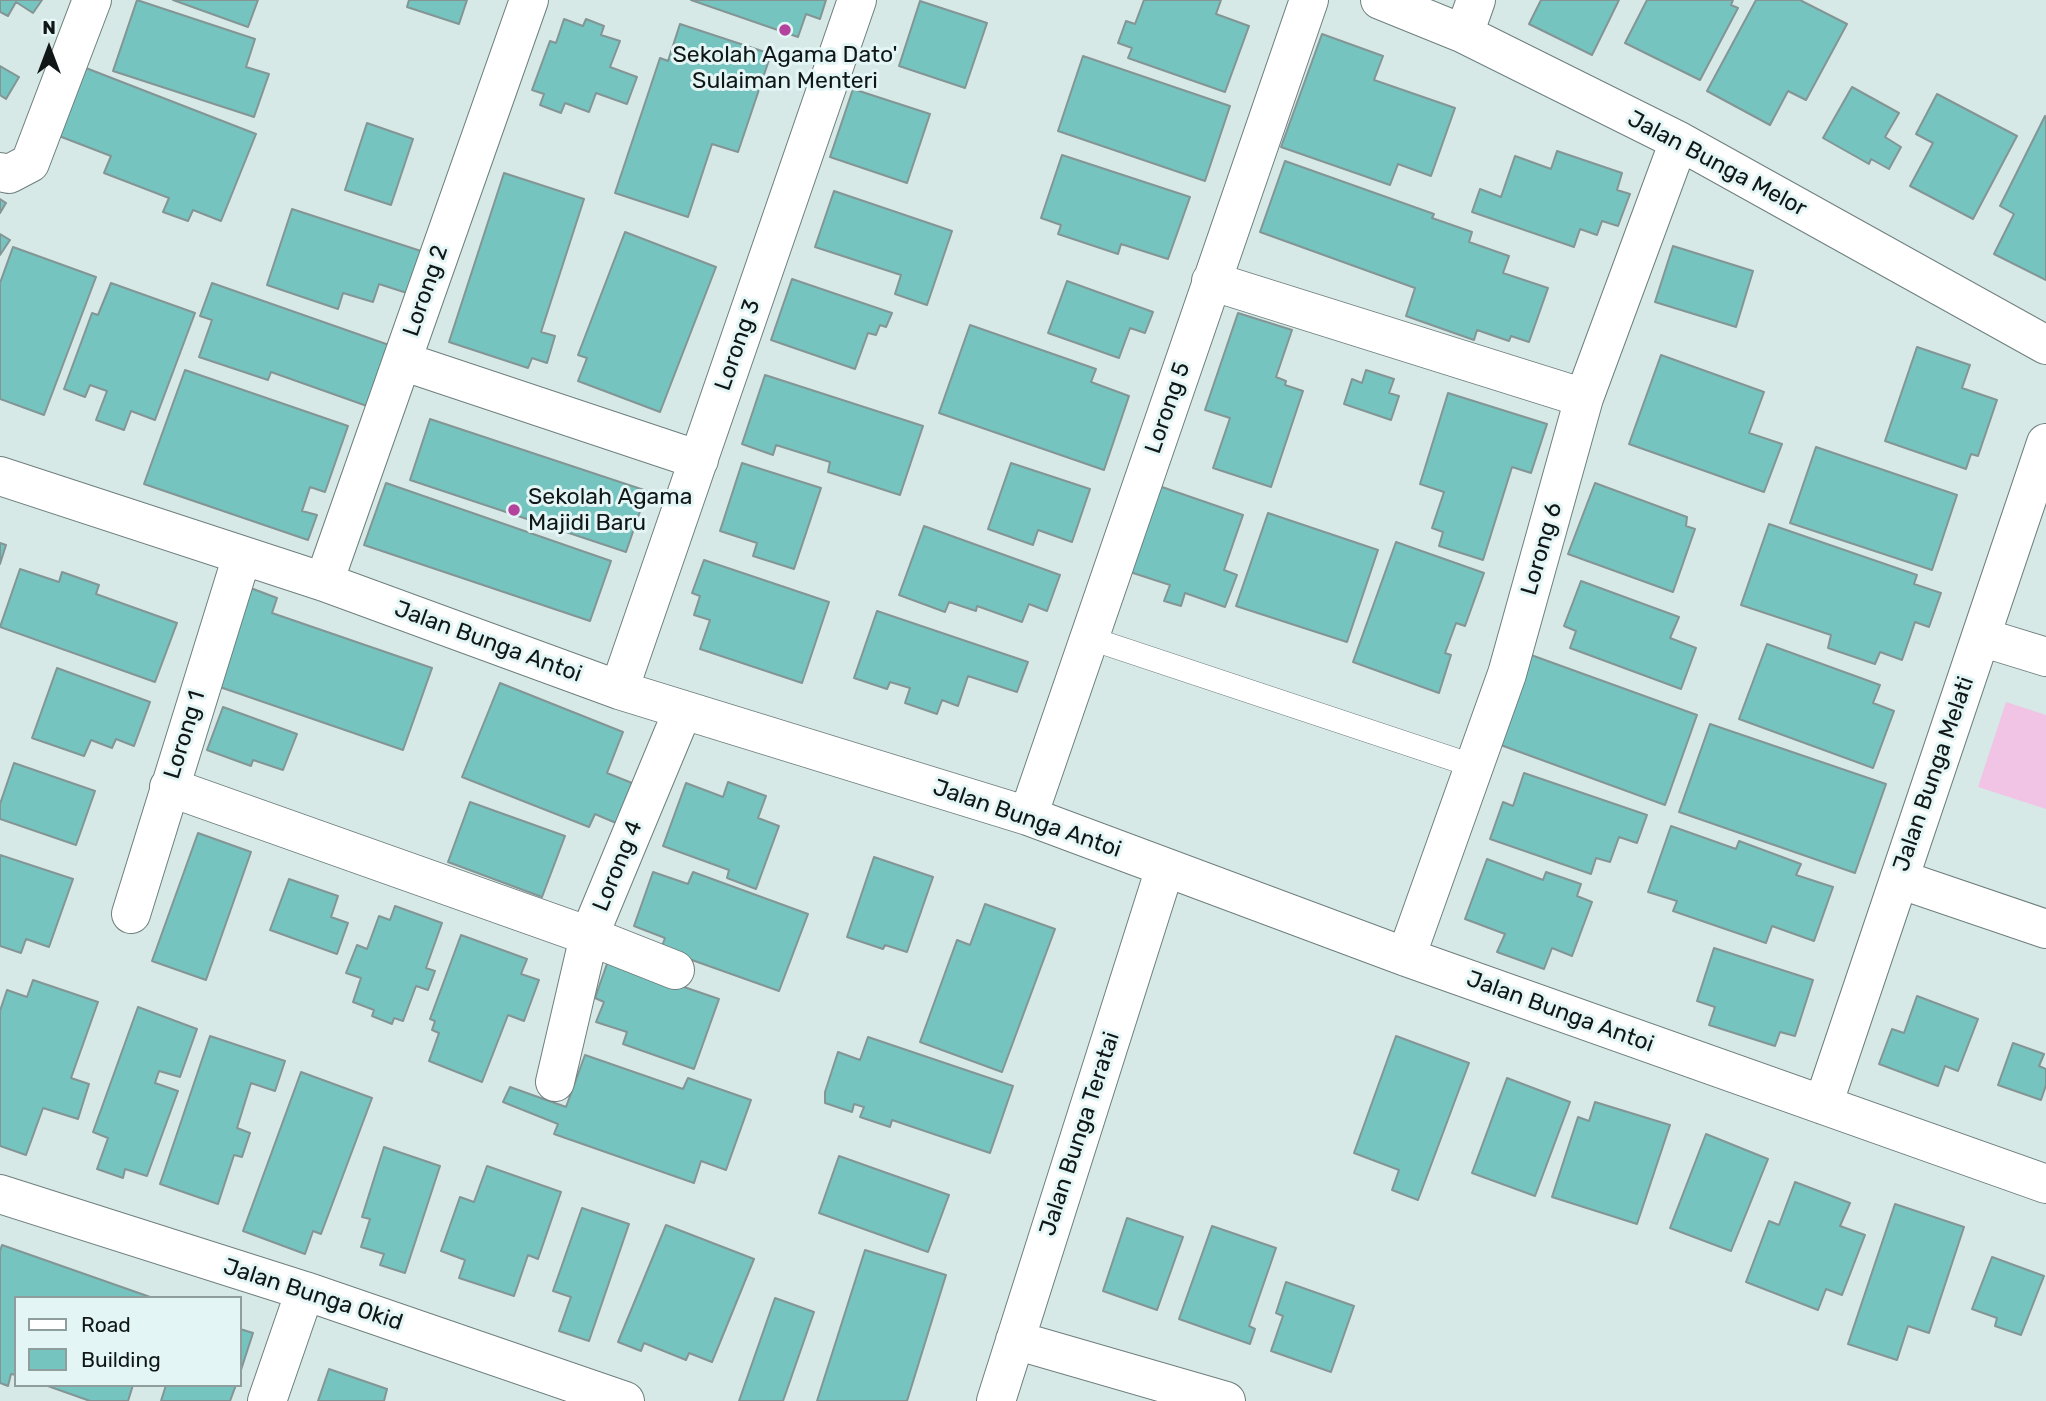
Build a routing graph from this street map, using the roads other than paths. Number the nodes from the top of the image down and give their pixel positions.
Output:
1 (92, 0) edge
2 (529, 0) edge
3 (857, 0) edge
4 (1309, 0) edge
5 (1380, 0) edge
6 (1470, 17) edge
7 (1679, 141) junction
8 (0, 172) edge
9 (1211, 281) junction
10 (2046, 345) edge
11 (402, 362) junction
12 (1584, 398) junction
13 (2046, 443) edge
14 (699, 460) junction
15 (0, 476) edge
16 (242, 556) junction
17 (324, 582) junction
18 (1981, 637) junction
19 (1089, 638) junction
20 (2046, 657) edge
21 (619, 690) junction
22 (683, 710) junction
23 (1474, 766) junction
24 (169, 787) junction
25 (1028, 816) junction
26 (1165, 868) junction
27 (1899, 879) junction
28 (131, 914) dead end
29 (2046, 929) edge
30 (589, 936) junction
31 (1406, 957) junction
32 (675, 970) dead end
33 (555, 1082) dead end
34 (1823, 1105) junction
35 (2046, 1184) edge
36 (0, 1194) edge
37 (305, 1292) junction
38 (1015, 1340) junction
39 (267, 1401) edge
40 (625, 1401) edge
41 (996, 1401) edge
42 (1226, 1401) edge

1 - 8 street
2 - 11 street, Lorong 2
3 - 14 street, Lorong 3
4 - 9 street, Lorong 5
5 - 6 street, Jalan Bunga Melor
6 - 7 street, Jalan Bunga Melor
7 - 10 street, Jalan Bunga Melor
7 - 12 street, Lorong 6
9 - 12 street
9 - 19 street, Lorong 5
11 - 14 street
11 - 17 street, Lorong 2
12 - 23 street, Lorong 6
13 - 18 street, Jalan Bunga Melati
14 - 21 street, Lorong 3
15 - 16 street, Jalan Bunga Antoi
16 - 17 street, Jalan Bunga Antoi
16 - 24 street, Lorong 1
17 - 21 street, Jalan Bunga Antoi
18 - 20 street
18 - 27 street, Jalan Bunga Melati
19 - 23 lane
19 - 25 street, Lorong 5
21 - 22 street, Jalan Bunga Antoi
22 - 25 street, Jalan Bunga Antoi
22 - 30 street, Lorong 4
23 - 31 street, Lorong 6
24 - 28 street, Lorong 1
24 - 30 street
25 - 26 street, Jalan Bunga Antoi
26 - 31 street, Jalan Bunga Antoi
26 - 38 street, Jalan Bunga Teratai
27 - 29 street
27 - 34 street, Jalan Bunga Melati
30 - 32 street, Lorong 4
30 - 33 street
31 - 34 street, Jalan Bunga Antoi
34 - 35 street, Jalan Bunga Antoi
36 - 37 street, Jalan Bunga Okid
37 - 39 street
37 - 40 street, Jalan Bunga Okid
38 - 41 street, Jalan Bunga Teratai
38 - 42 street

